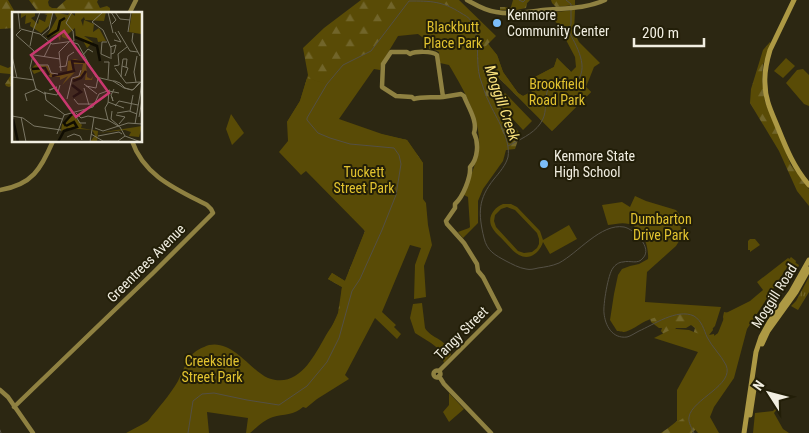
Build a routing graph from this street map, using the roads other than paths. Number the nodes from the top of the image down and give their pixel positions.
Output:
1 (134, 0) edge
2 (468, 0) edge
3 (605, 0) edge
4 (796, 0) edge
5 (130, 12) edge
6 (444, 97) junction
7 (53, 142) edge
8 (132, 142) edge
9 (809, 185) edge
10 (0, 190) edge
11 (809, 260) edge
12 (809, 269) edge
13 (0, 390) edge
14 (14, 406) junction
15 (33, 433) edge
16 (491, 433) edge
17 (746, 433) edge

1 - 5 street
2 - 3 street
4 - 9 main road
6 - 6 street
6 - 16 street, Tangy Street
7 - 10 street
8 - 14 street, Greentrees Avenue
11 - 17 main road, Moggill Road
12 - 17 main road, Moggill Road
13 - 14 street
14 - 15 street

